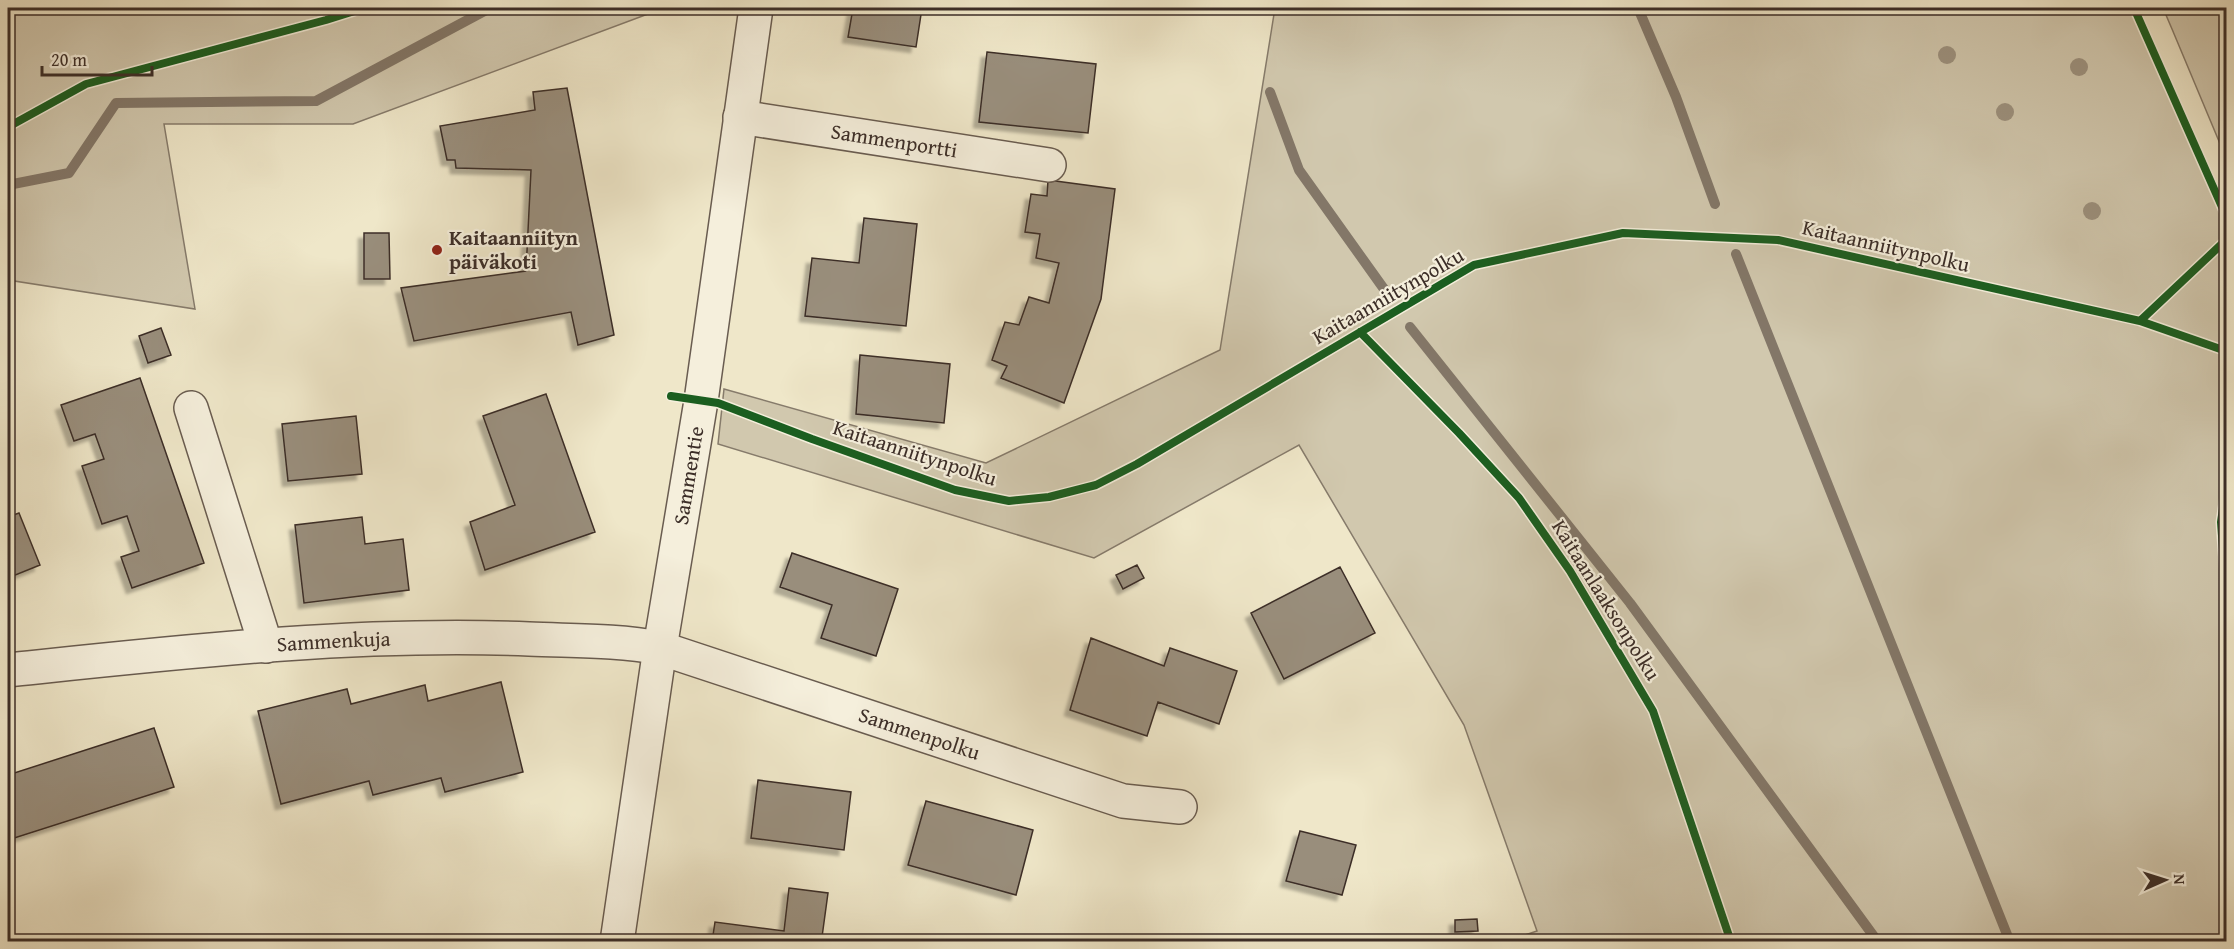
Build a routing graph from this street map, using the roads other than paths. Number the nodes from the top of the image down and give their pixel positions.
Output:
1 (756, 8) edge
2 (740, 117) junction
3 (1049, 165) dead end
4 (190, 408) dead end
5 (266, 646) junction
6 (660, 648) junction
7 (8, 670) edge
8 (1180, 807) dead end
9 (617, 942) edge

1 - 2 street, Sammentie
2 - 3 street, Sammenportti
2 - 6 street, Sammentie
4 - 5 street
5 - 6 street, Sammenkuja
5 - 7 street, Sammenkuja
6 - 8 street, Sammenpolku
6 - 9 street, Sammentie

